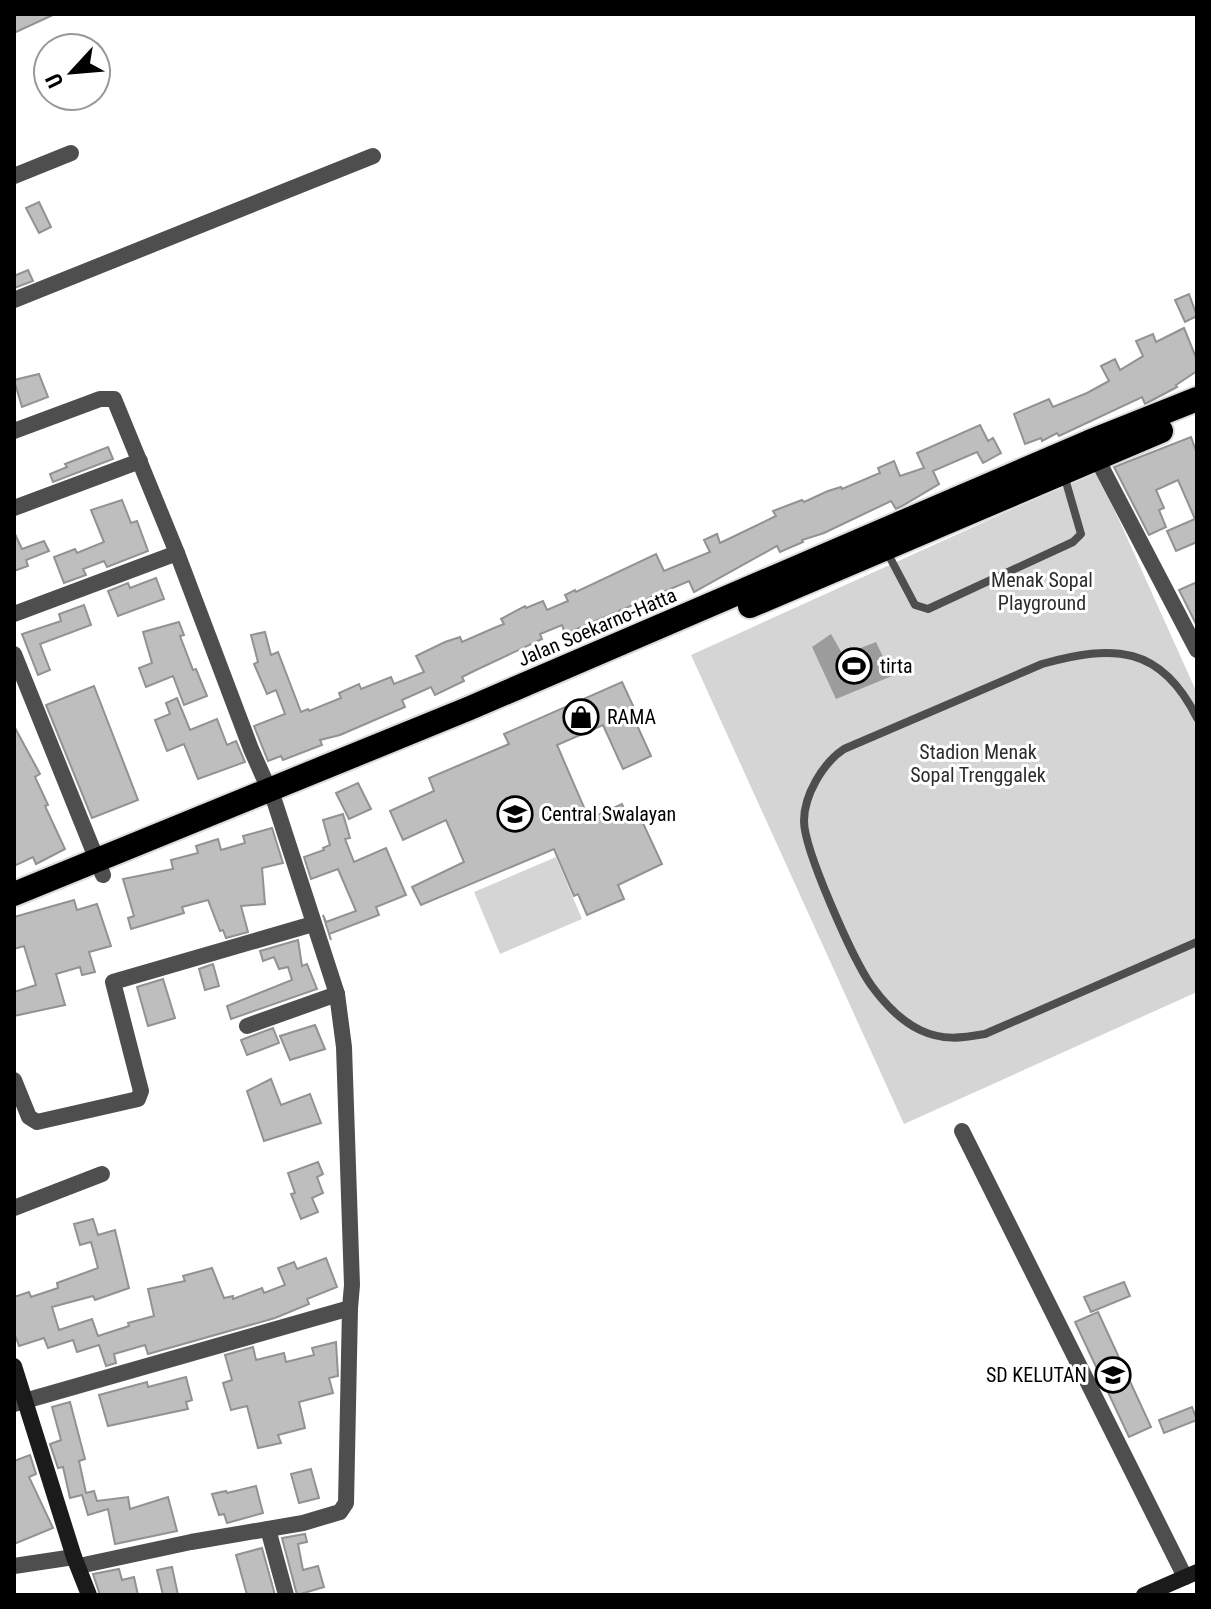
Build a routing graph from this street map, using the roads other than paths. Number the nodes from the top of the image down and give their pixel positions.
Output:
1 (71, 153) dead end
2 (373, 156) dead end
3 (14, 176) edge
4 (14, 300) edge
5 (1197, 399) edge
6 (1197, 417) edge
7 (14, 431) edge
8 (1093, 450) junction
9 (140, 461) junction
10 (1061, 464) junction
11 (14, 508) edge
12 (882, 541) junction
13 (177, 553) junction
14 (14, 614) edge
15 (1197, 650) edge
16 (14, 654) edge
17 (1197, 718) edge
18 (273, 796) junction
19 (100, 868) junction
20 (14, 894) edge
21 (14, 911) edge
22 (313, 924) junction
23 (1197, 942) edge
24 (337, 994) junction
25 (247, 1026) dead end
26 (14, 1080) edge
27 (962, 1131) dead end
28 (102, 1174) dead end
29 (14, 1208) edge
30 (350, 1308) junction
31 (14, 1366) edge
32 (20, 1402) edge
33 (268, 1529) junction
34 (76, 1561) junction
35 (14, 1566) edge
36 (1191, 1574) edge
37 (89, 1595) edge
38 (286, 1595) edge
39 (1144, 1595) edge

1 - 3 street
2 - 4 street
5 - 8 highway, Jalan Soekarno-Hatta
6 - 8 highway, Jalan Soekarno-Hatta
7 - 9 street
8 - 10 highway, Jalan Soekarno-Hatta
8 - 15 street
9 - 11 street
9 - 13 street
10 - 12 highway, Jalan Soekarno-Hatta
10 - 12 lane
12 - 18 highway, Jalan Soekarno-Hatta
13 - 14 street
13 - 18 street
16 - 19 street
17 - 23 lane
18 - 19 highway, Jalan Soekarno-Hatta
18 - 22 street
19 - 20 highway, Jalan Soekarno-Hatta
19 - 21 highway, Jalan Soekarno-Hatta
22 - 24 street
22 - 26 street
24 - 25 street
24 - 30 street
27 - 36 street
28 - 29 street
30 - 32 street
30 - 33 street
31 - 32 street
32 - 34 street
33 - 34 street
33 - 38 street
34 - 35 street
34 - 37 street
36 - 39 street

